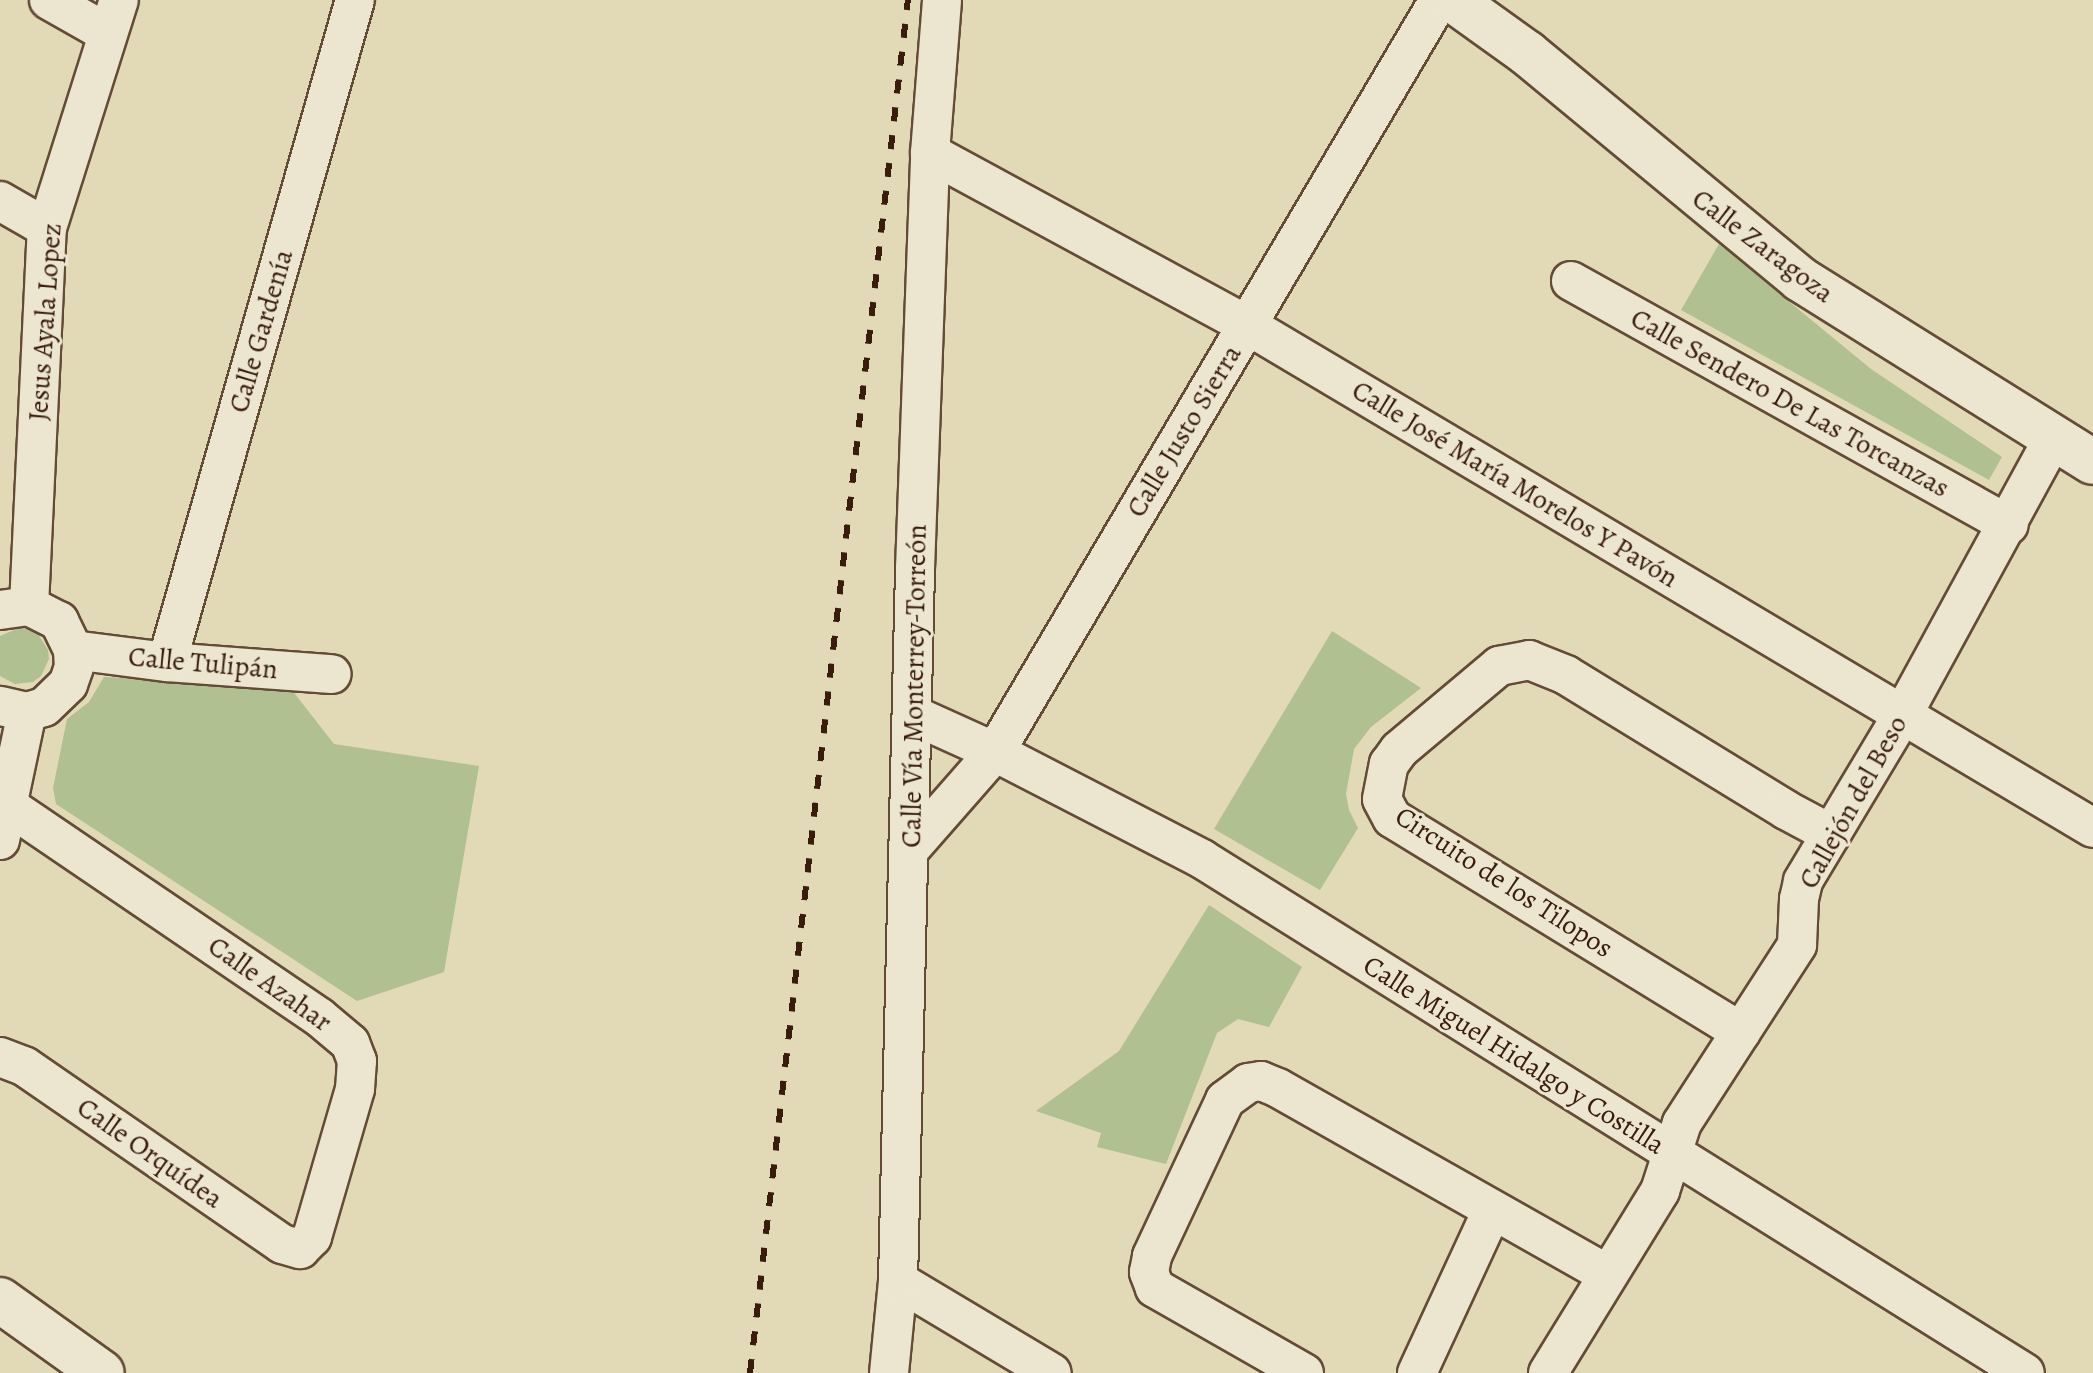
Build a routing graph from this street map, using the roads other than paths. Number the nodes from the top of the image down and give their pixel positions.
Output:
1 (49, 0) edge
2 (355, 0) edge
3 (942, 0) edge
4 (1439, 0) edge
5 (1453, 0) edge
6 (113, 16) edge
7 (930, 153) junction
8 (0, 201) edge
9 (47, 228) junction
10 (1571, 281) dead end
11 (1247, 325) junction
12 (2053, 439) junction
13 (2093, 462) edge
14 (2009, 525) junction
15 (15, 608) edge
16 (73, 650) junction
17 (167, 662) junction
18 (332, 674) dead end
19 (14, 709) edge
20 (1903, 714) junction
21 (913, 715) junction
22 (995, 752) junction
23 (4, 822) edge
24 (2093, 828) edge
25 (1831, 834) junction
26 (910, 849) junction
27 (1741, 1032) junction
28 (0, 1057) edge
29 (1671, 1154) junction
30 (1492, 1211) junction
31 (300, 1249) joint
32 (1608, 1275) junction
33 (898, 1281) junction
34 (0, 1300) edge
35 (102, 1373) edge
36 (889, 1373) edge
37 (1052, 1373) edge
38 (1304, 1373) edge
39 (1417, 1373) edge
40 (1548, 1373) edge
41 (2025, 1373) edge

1 - 6 street
2 - 17 street, Calle Gardenía
3 - 7 street, Calle Vía Monterrey-Torreón
4 - 11 street, Calle Justo Sierra
5 - 12 street, Calle Zaragoza
6 - 9 street, Jesus Ayala Lopez
7 - 11 street, Calle José María Morelos Y Pavón
7 - 21 street, Calle Vía Monterrey-Torreón
8 - 9 street
9 - 15 street, Jesus Ayala Lopez
10 - 14 street, Calle Sendero De Las Torcanzas
11 - 20 street, Calle José María Morelos Y Pavón
11 - 22 street, Calle Justo Sierra
12 - 13 street, Calle Zaragoza
12 - 14 street, Callejón del Beso
14 - 20 street, Callejón del Beso
15 - 16 street
16 - 17 street, Calle Tulipán
16 - 19 street
17 - 18 street, Calle Tulipán
19 - 23 street
20 - 24 street, Calle José María Morelos Y Pavón
20 - 25 street, Callejón del Beso
21 - 22 street, Calle Miguel Hidalgo y Costilla
21 - 26 street, Calle Vía Monterrey-Torreón
22 - 26 street, Calle Justo Sierra
22 - 29 street, Calle Miguel Hidalgo y Costilla
23 - 31 street, Calle Azahar
25 - 27 street, Callejón del Beso
25 - 27 street, Circuito de los Tilopos
26 - 33 street, Calle Vía Monterrey-Torreón
27 - 29 street, Callejón del Beso
28 - 31 street, Calle Orquídea
29 - 32 street, Callejón del Beso
29 - 41 street, Calle Miguel Hidalgo y Costilla
30 - 32 street
30 - 38 street
30 - 39 street
32 - 40 street, Callejón del Beso
33 - 36 street, Calle Vía Monterrey-Torreón
33 - 37 street
34 - 35 street

